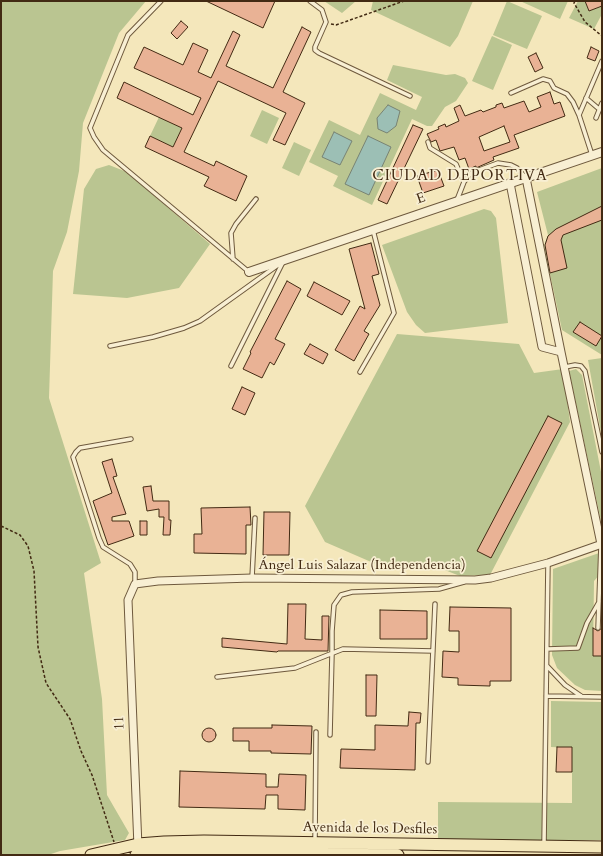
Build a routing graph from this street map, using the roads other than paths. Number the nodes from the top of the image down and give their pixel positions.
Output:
1 (161, 1) edge
2 (310, 1) edge
3 (602, 61) edge
4 (512, 93) dead end
5 (410, 96) dead end
6 (586, 98) junction
7 (602, 103) edge
8 (599, 109) junction
9 (578, 115) junction
10 (596, 118) dead end
11 (428, 142) dead end
12 (602, 152) edge
13 (592, 156) junction
14 (526, 178) junction
15 (464, 182) junction
16 (510, 183) junction
17 (256, 199) dead end
18 (457, 201) junction
19 (373, 230) junction
20 (233, 259) junction
21 (283, 261) junction
22 (249, 272) joint
23 (110, 346) dead end
24 (561, 352) junction
25 (231, 366) dead end
26 (564, 367) junction
27 (360, 372) dead end
28 (131, 439) dead end
29 (602, 452) edge
30 (255, 518) dead end
31 (600, 529) edge
32 (602, 544) edge
33 (602, 556) edge
34 (548, 562) junction
35 (252, 578) junction
36 (475, 580) junction
37 (135, 584) junction
38 (599, 602) junction
39 (435, 604) dead end
40 (598, 628) dead end
41 (547, 649) junction
42 (433, 651) junction
43 (332, 654) junction
44 (547, 666) junction
45 (216, 677) dead end
46 (546, 696) junction
47 (602, 696) edge
48 (582, 697) junction
49 (316, 732) dead end
50 (330, 735) dead end
51 (428, 762) dead end
52 (602, 847) edge
53 (315, 848) junction
54 (137, 851) edge
55 (544, 851) edge
56 (91, 855) edge
57 (398, 855) edge

1 - 20 lane
2 - 5 lane
3 - 6 lane
4 - 9 lane
6 - 8 lane
6 - 9 lane
7 - 8 lane
8 - 10 lane
9 - 13 lane
11 - 15 lane
12 - 13 street, E
13 - 14 street, E
14 - 15 lane
14 - 16 street, E
14 - 24 street
15 - 18 lane
16 - 18 street, E
16 - 24 street
17 - 20 lane
18 - 19 street, E
19 - 21 street, E
19 - 27 lane
20 - 22 lane
21 - 22 street, E
21 - 23 lane
21 - 25 lane
24 - 26 street
26 - 29 lane
26 - 31 street
28 - 37 lane
30 - 35 lane
31 - 32 street
32 - 33 lane
32 - 34 street, Ángel Luis Salazar (Independencia)
33 - 38 lane
34 - 36 street, Ángel Luis Salazar (Independencia)
34 - 41 lane
35 - 36 street, Ángel Luis Salazar (Independencia)
35 - 37 street, Ángel Luis Salazar (Independencia)
36 - 43 lane
37 - 54 street, 11
38 - 40 lane
38 - 41 lane
39 - 42 lane
41 - 44 lane
42 - 43 lane
42 - 51 lane
43 - 45 lane
43 - 50 lane
44 - 46 lane
44 - 48 lane
46 - 48 lane
46 - 55 lane
47 - 48 lane
49 - 53 lane
52 - 55 highway, Avenida de los Desfiles
53 - 54 highway, Avenida de los Desfiles
53 - 55 highway, Avenida de los Desfiles
53 - 57 highway, Avenida de los Desfiles
54 - 56 highway, Avenida de los Desfiles

